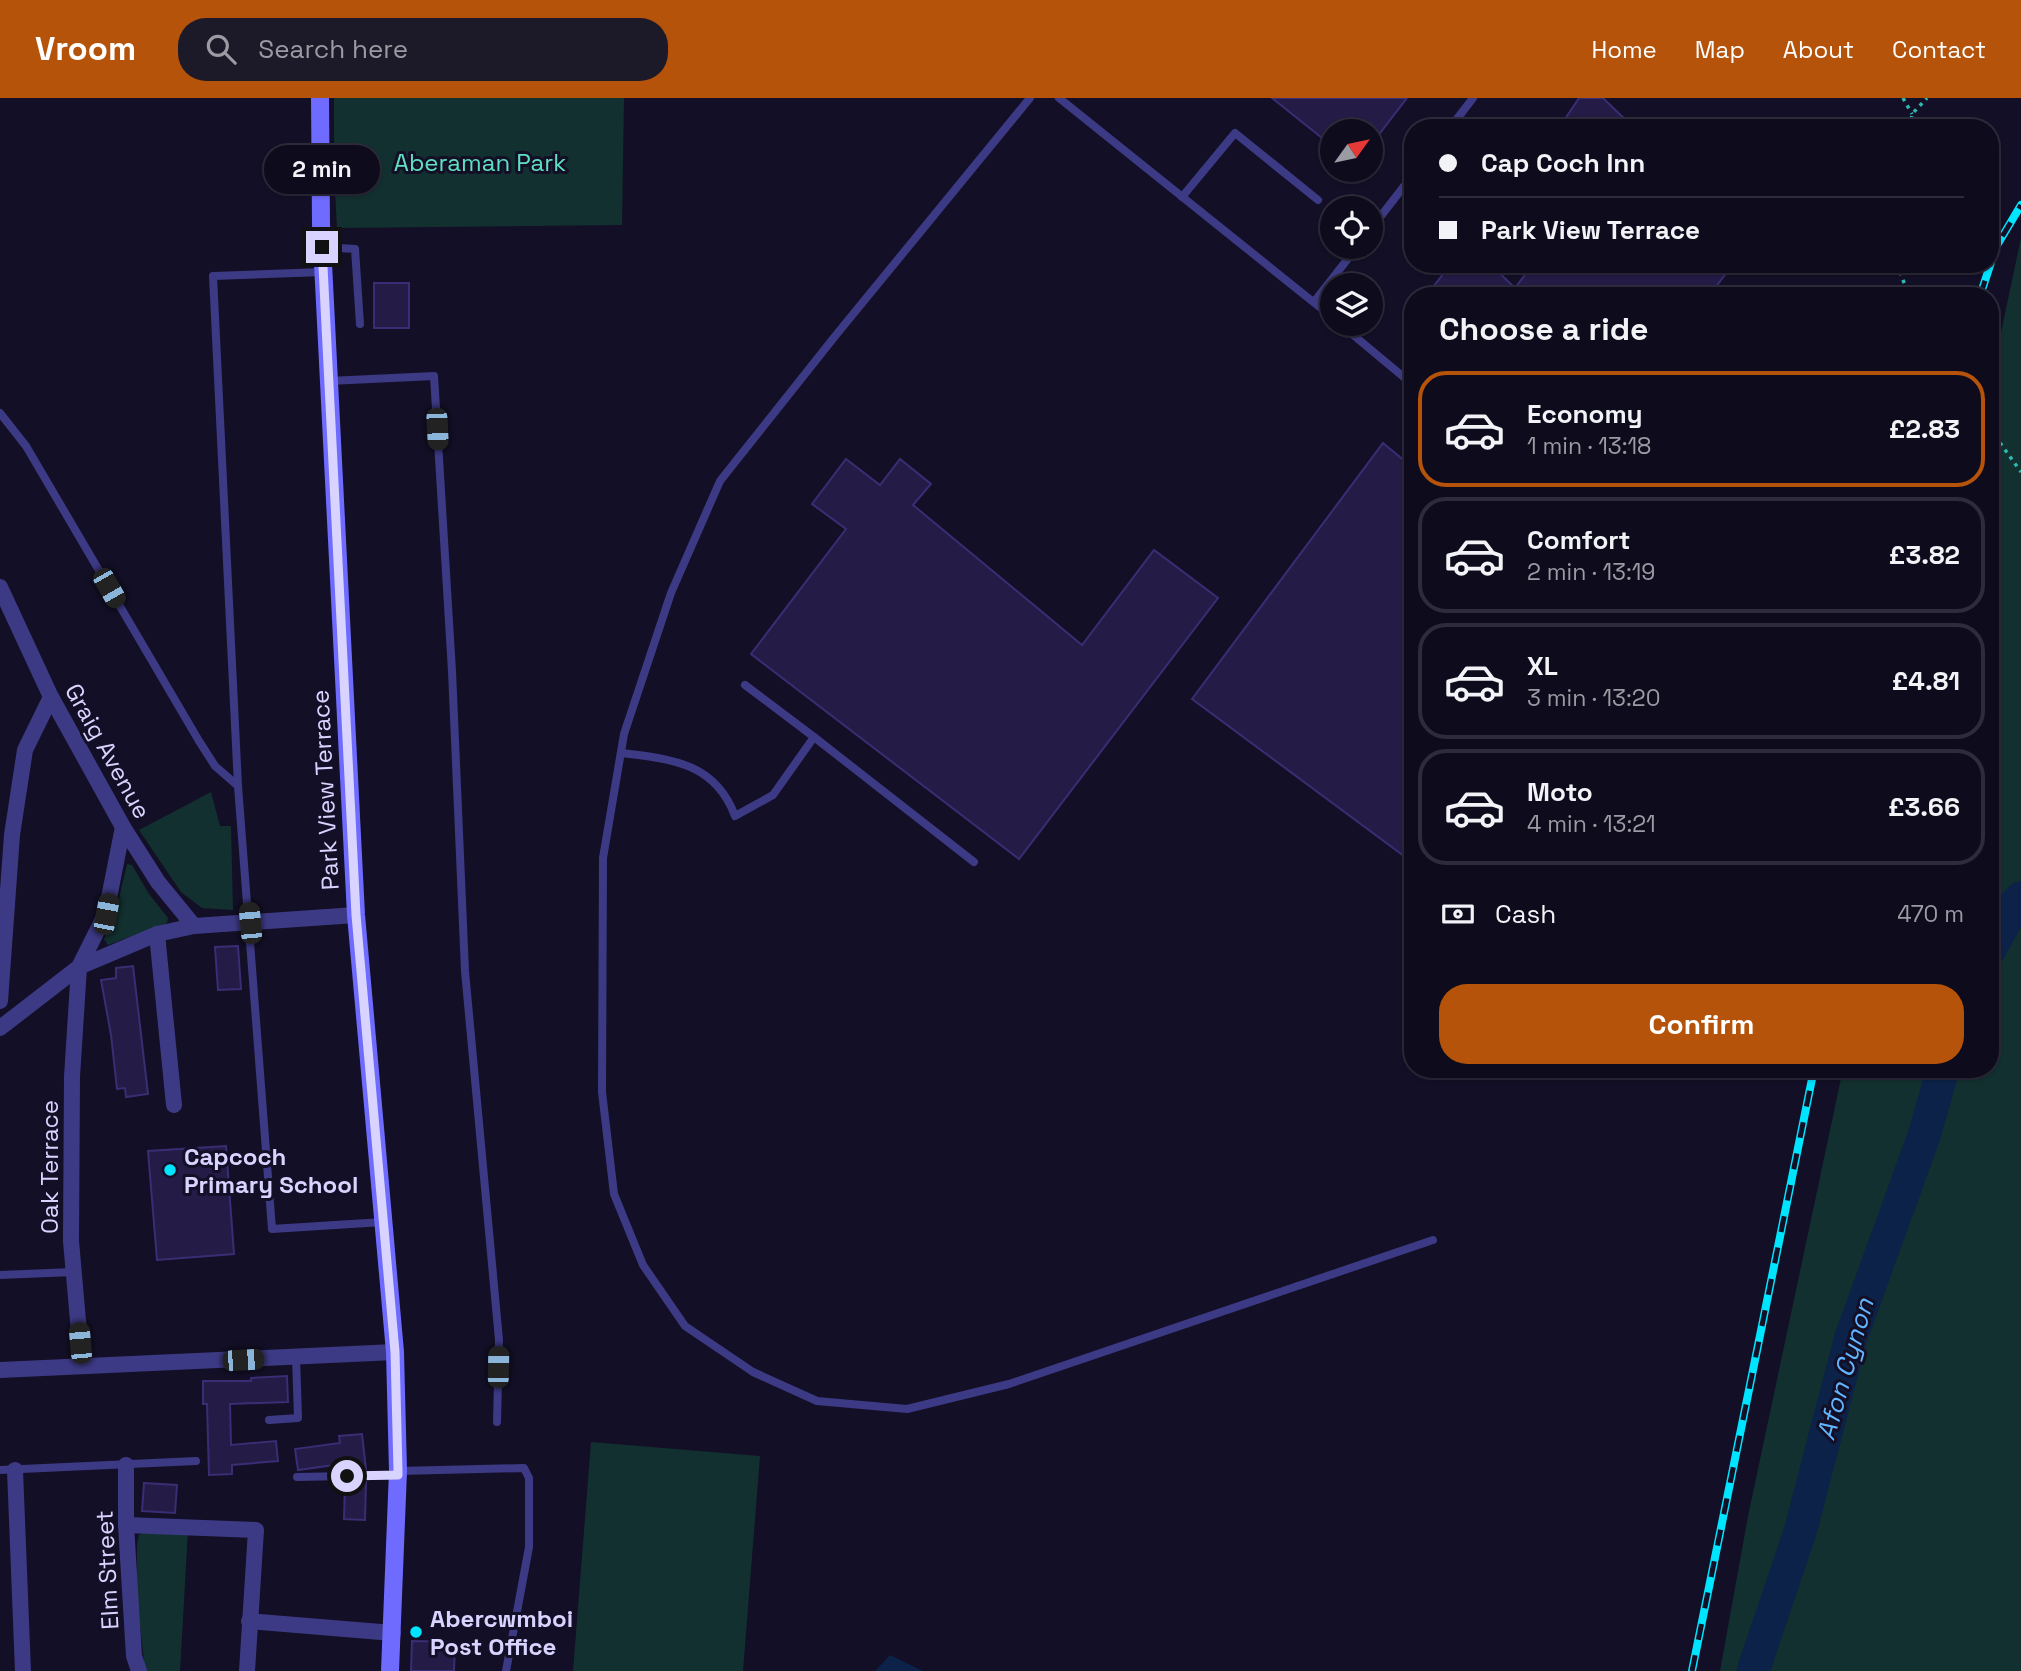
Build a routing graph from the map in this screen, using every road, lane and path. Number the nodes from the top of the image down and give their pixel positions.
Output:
1 (320, 98) edge
2 (1030, 98) edge
3 (1059, 98) edge
4 (1473, 98) edge
5 (1903, 98) edge
6 (1927, 98) edge
7 (1912, 114) junction
8 (1457, 119) edge
9 (1911, 119) edge
10 (1404, 186) edge
11 (1182, 197) junction
12 (1318, 200) dead end
13 (1383, 213) edge
14 (322, 247) junction
15 (1348, 259) edge
16 (323, 272) junction
17 (1314, 302) junction
18 (1320, 307) edge
19 (360, 324) dead end
20 (1354, 336) edge
21 (1404, 377) edge
22 (329, 381) junction
23 (0, 412) edge
24 (1999, 441) edge
25 (2021, 472) edge
26 (0, 587) edge
27 (745, 685) dead end
28 (51, 697) junction
29 (814, 737) junction
30 (621, 753) junction
31 (238, 786) junction
32 (123, 827) junction
33 (974, 862) dead end
34 (356, 915) junction
35 (250, 923) junction
36 (194, 926) junction
37 (157, 934) junction
38 (79, 967) junction
39 (0, 1001) edge
40 (0, 1028) edge
41 (174, 1105) dead end
42 (383, 1222) junction
43 (1433, 1240) dead end
44 (74, 1272) junction
45 (0, 1275) edge
46 (395, 1352) junction
47 (296, 1357) junction
48 (82, 1366) junction
49 (0, 1370) edge
50 (269, 1420) dead end
51 (497, 1422) dead end
52 (196, 1461) dead end
53 (126, 1465) junction
54 (8, 1470) edge
55 (398, 1473) junction
56 (297, 1477) dead end
57 (126, 1525) junction
58 (250, 1621) junction
59 (393, 1633) junction
60 (23, 1671) edge
61 (139, 1671) edge
62 (247, 1671) edge
63 (390, 1671) edge
64 (506, 1671) edge

1 - 14 main road, Park View Terrace
2 - 30 lane
3 - 11 lane
4 - 8 lane
5 - 7 path
6 - 7 path
7 - 9 path
10 - 13 lane
11 - 12 lane
11 - 17 lane
14 - 16 main road, Park View Terrace
14 - 19 lane
15 - 17 lane
16 - 22 main road, Park View Terrace
16 - 31 lane
17 - 18 lane
20 - 21 lane
22 - 34 main road, Park View Terrace
22 - 51 lane
23 - 31 lane
24 - 25 path
26 - 28 street, Graig Avenue
27 - 29 lane
28 - 32 street, Graig Avenue
28 - 39 street
29 - 30 lane
29 - 33 lane
30 - 43 lane
31 - 35 lane
32 - 36 street, Graig Avenue
32 - 38 street
34 - 35 street
34 - 42 main road, Park View Terrace
35 - 36 street
35 - 42 lane
36 - 37 street
37 - 38 street
37 - 41 street
38 - 40 street
38 - 44 street, Oak Terrace
42 - 46 main road, Park View Terrace
44 - 45 lane
44 - 48 street, Oak Terrace
46 - 47 street
46 - 55 main road, Park View Terrace
47 - 48 street
47 - 50 lane
48 - 49 street
52 - 53 lane
53 - 54 lane
53 - 57 street, Elm Street
54 - 60 street
55 - 56 lane
55 - 59 main road, Park View Terrace
55 - 64 lane
57 - 58 street
57 - 61 street, Elm Street
58 - 59 street
58 - 62 street
59 - 63 main road, Park View Terrace

